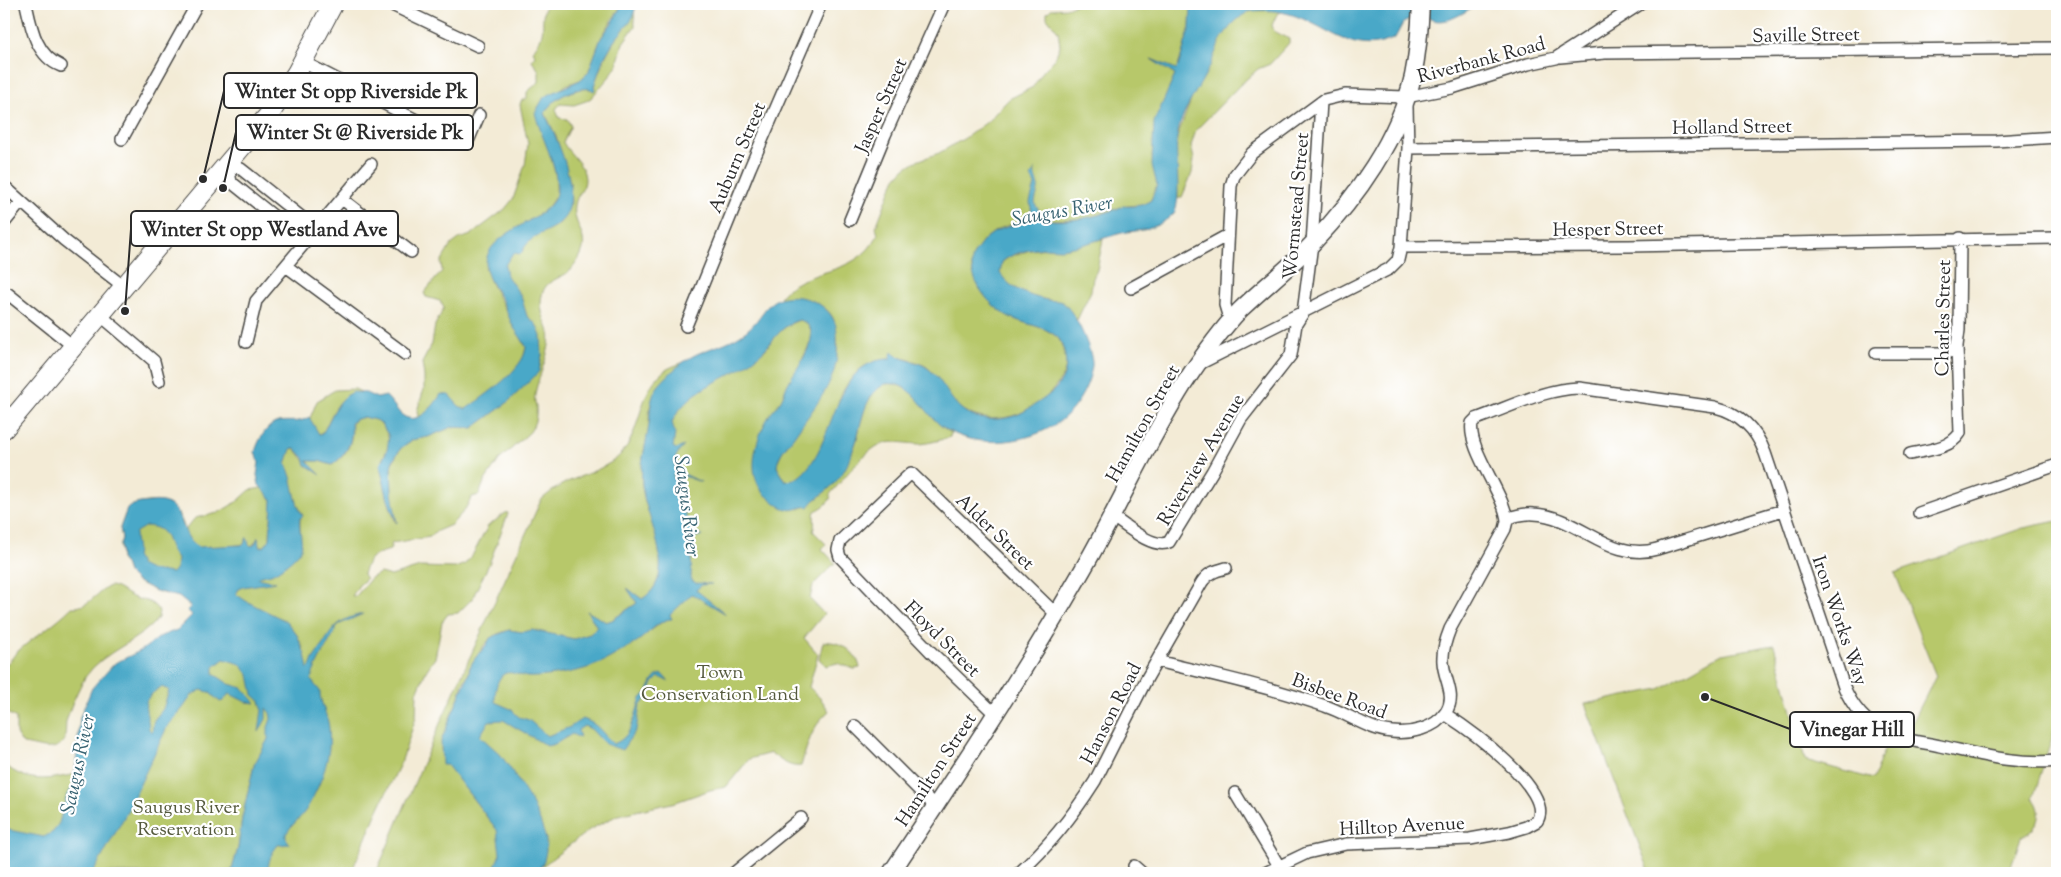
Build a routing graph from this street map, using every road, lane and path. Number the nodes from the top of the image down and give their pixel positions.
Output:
1 (26, 4) edge
2 (197, 4) edge
3 (333, 4) edge
4 (390, 4) edge
5 (821, 4) edge
6 (944, 4) edge
7 (1421, 4) edge
8 (1640, 4) edge
9 (478, 46) dead end
10 (2057, 48) edge
11 (1556, 58) junction
12 (303, 62) junction
13 (61, 66) dead end
14 (1406, 97) junction
15 (1321, 102) junction
16 (479, 115) dead end
17 (2057, 137) edge
18 (122, 138) dead end
19 (1408, 148) junction
20 (227, 163) junction
21 (371, 164) dead end
22 (4, 186) edge
23 (342, 199) junction
24 (21, 202) junction
25 (850, 220) dead end
26 (4, 223) edge
27 (1228, 235) junction
28 (311, 236) junction
29 (1960, 238) junction
30 (2057, 238) edge
31 (1312, 244) junction
32 (1401, 247) junction
33 (411, 252) dead end
34 (286, 266) junction
35 (123, 286) junction
36 (1131, 288) dead end
37 (7, 294) dead end
38 (1303, 313) junction
39 (100, 314) junction
40 (1230, 322) junction
41 (686, 326) dead end
42 (246, 342) dead end
43 (73, 346) junction
44 (1957, 346) junction
45 (1876, 353) dead end
46 (405, 354) dead end
47 (1197, 364) junction
48 (159, 381) dead end
49 (4, 429) edge
50 (1910, 454) dead end
51 (2057, 465) edge
52 (911, 473) joint
53 (1783, 510) junction
54 (1919, 513) dead end
55 (1113, 517) junction
56 (1507, 518) junction
57 (1226, 568) dead end
58 (1056, 614) junction
59 (1157, 661) junction
60 (995, 714) junction
61 (1445, 714) junction
62 (854, 726) dead end
63 (2057, 761) edge
64 (1235, 793) dead end
65 (936, 807) junction
66 (801, 818) dead end
67 (1279, 866) junction
68 (734, 873) edge
69 (891, 873) edge
70 (1019, 873) edge
71 (1265, 873) edge

1 - 13 street
2 - 18 street
3 - 12 main road
4 - 9 street
5 - 41 street, Auburn Street
6 - 25 street, Jasper Street
7 - 14 main road, Hamilton Street
8 - 11 street, Riverbank Road
10 - 11 street, Saville Street
11 - 14 street, Riverbank Road
12 - 16 street
12 - 20 main road
14 - 15 street, Riverbank Road
14 - 19 street
14 - 31 main road, Hamilton Street
15 - 27 street, Riverbank Road
15 - 31 street, Wormstead Street
17 - 19 street, Holland Street
19 - 32 street
20 - 28 street
20 - 28 street
20 - 35 main road
21 - 23 street
22 - 24 street
23 - 28 street
23 - 33 street
24 - 26 street
24 - 35 street
27 - 36 street
27 - 40 street, Riverbank Road
28 - 34 street
29 - 30 street, Hesper Street
29 - 32 street, Hesper Street
29 - 44 street, Charles Street
31 - 38 street, Wormstead Street
31 - 40 main road, Hamilton Street
32 - 38 street
34 - 42 street
34 - 46 street
35 - 39 main road
37 - 43 street
38 - 47 street
38 - 55 street, Riverview Avenue
39 - 43 main road
39 - 48 street
40 - 47 main road, Hamilton Street
43 - 49 main road
44 - 45 street
44 - 50 street, Charles Street
47 - 55 main road, Hamilton Street
51 - 54 street
52 - 58 street, Alder Street
52 - 60 street, Floyd Street
53 - 56 street
53 - 56 street, Iron Works Way
53 - 63 street, Iron Works Way
55 - 58 main road, Hamilton Street
56 - 61 street
57 - 59 street, Hanson Road
58 - 60 main road, Hamilton Street
59 - 61 street, Bisbee Road
59 - 70 street, Hanson Road
60 - 65 main road, Hamilton Street
61 - 67 street, Hilltop Avenue
62 - 65 street
64 - 67 street
65 - 69 main road, Hamilton Street
66 - 68 street
67 - 71 street, Hilltop Avenue

